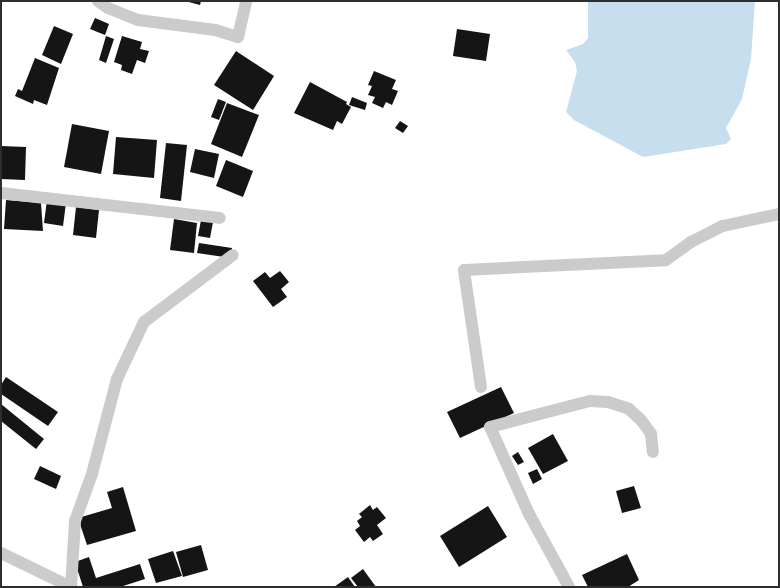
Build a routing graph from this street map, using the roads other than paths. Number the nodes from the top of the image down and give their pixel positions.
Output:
1 (98, 1) edge
2 (246, 1) edge
3 (1, 193) edge
4 (779, 214) edge
5 (220, 218) dead end
6 (233, 255) dead end
7 (481, 387) dead end
8 (653, 452) dead end
9 (1, 553) edge
10 (71, 587) edge
11 (569, 587) edge

1 - 2 street
3 - 5 street
4 - 7 street
6 - 10 street
8 - 11 street
9 - 10 street

